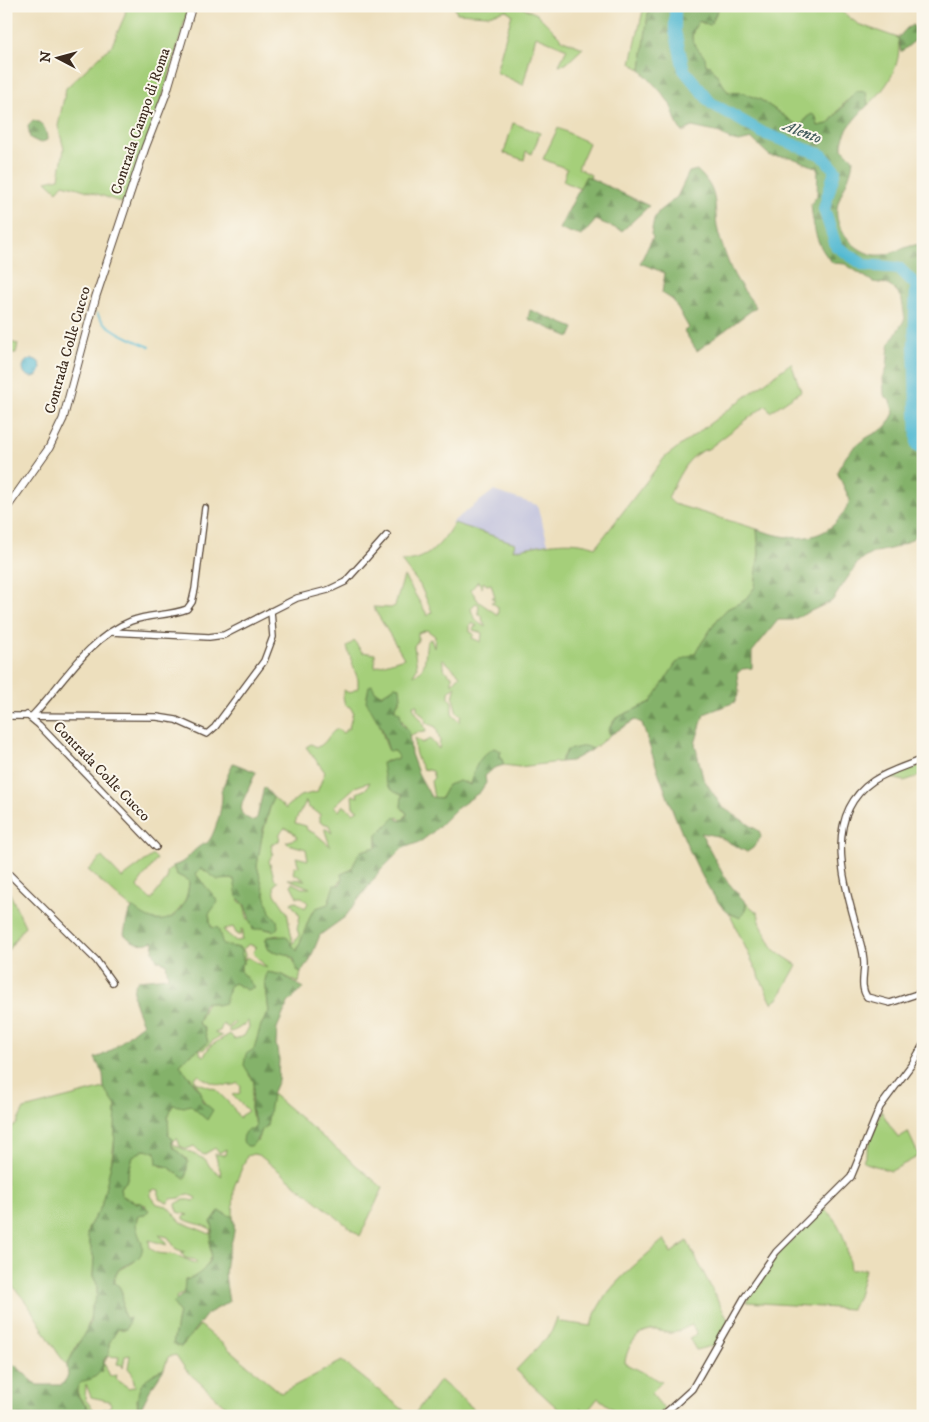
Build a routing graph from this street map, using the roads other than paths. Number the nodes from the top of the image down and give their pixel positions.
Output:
1 (192, 6) edge
2 (113, 244) joint
3 (205, 508) dead end
4 (6, 509) edge
5 (387, 535) dead end
6 (270, 611) junction
7 (112, 632) junction
8 (30, 715) junction
9 (6, 716) edge
10 (923, 760) edge
11 (156, 847) dead end
12 (6, 871) edge
13 (112, 982) dead end
14 (923, 992) edge
15 (923, 1045) edge
16 (662, 1416) edge

1 - 2 street, Contrada Campo di Roma
2 - 4 street, Contrada Colle Cucco
3 - 7 street, Contrada Colle Cucco
5 - 6 street
6 - 7 street
6 - 8 street, Contrada Colle Cucco
7 - 8 street, Contrada Colle Cucco
8 - 9 street, Contrada Colle Cucco
8 - 11 street, Contrada Colle Cucco
10 - 14 street
12 - 13 street
15 - 16 street

